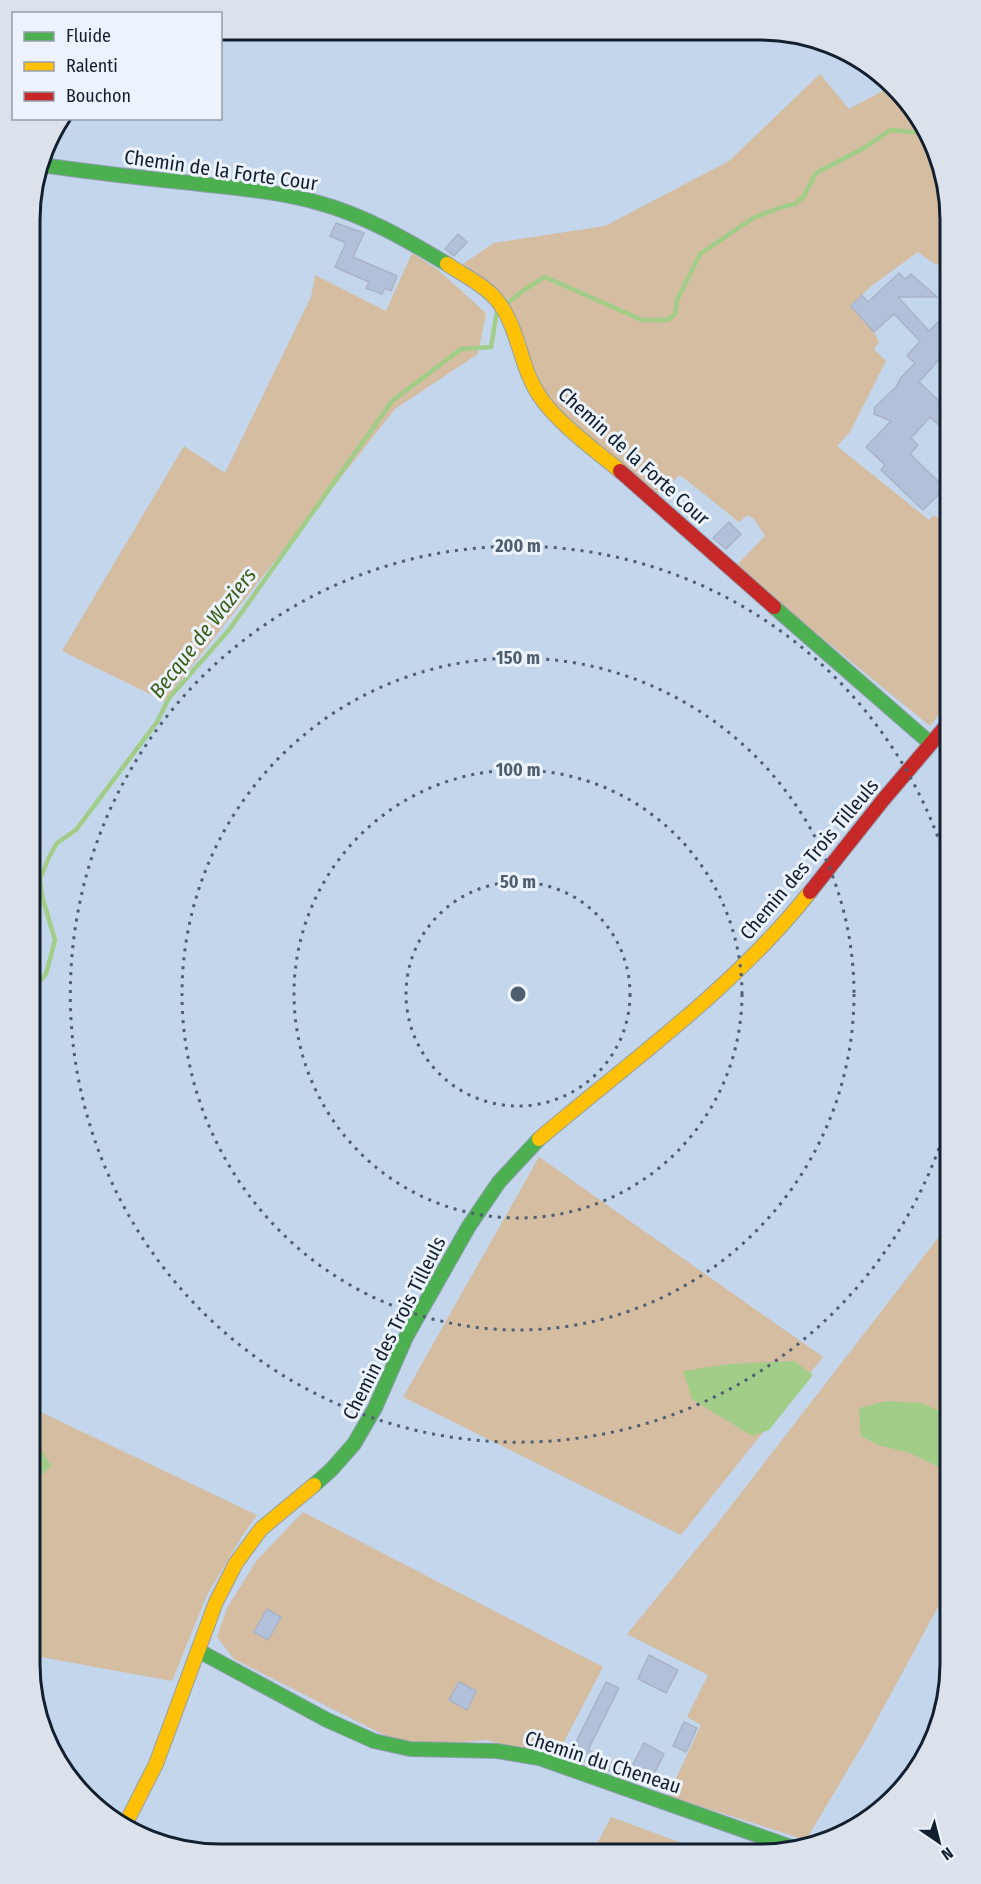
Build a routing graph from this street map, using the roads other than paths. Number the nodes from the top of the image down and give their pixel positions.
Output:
1 (50, 166) edge
2 (940, 732) edge
3 (930, 743) junction
4 (199, 1651) junction
5 (129, 1818) edge
6 (779, 1842) edge

1 - 3 street, Chemin de la Forte Cour
2 - 3 street, Chemin des Trois Tilleuls
3 - 4 street, Chemin des Trois Tilleuls
4 - 5 street, Chemin des Trois Tilleuls
4 - 6 street, Chemin du Cheneau

